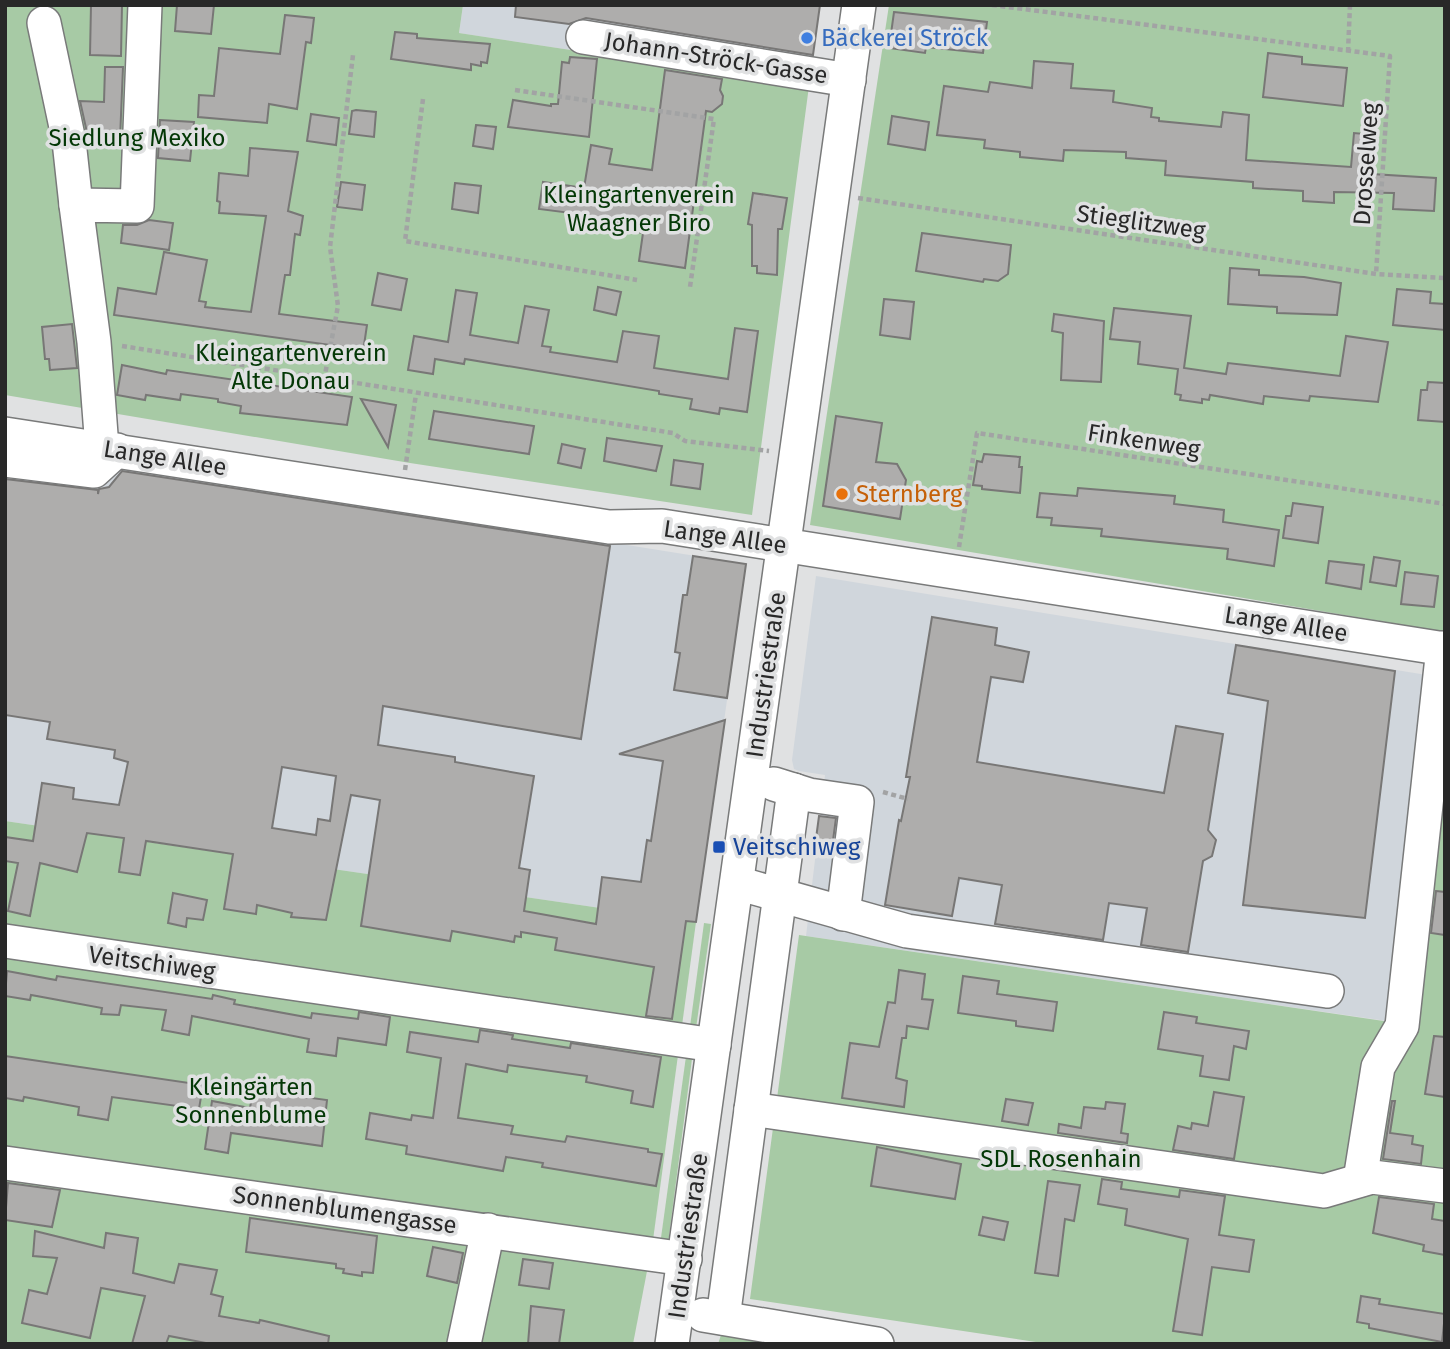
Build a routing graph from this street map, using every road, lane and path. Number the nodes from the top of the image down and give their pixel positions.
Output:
1 (145, 5) edge
2 (859, 5) edge
3 (992, 5) edge
4 (1350, 5) edge
5 (44, 23) dead end
6 (583, 37) dead end
7 (1348, 51) junction
8 (353, 55) dead end
9 (849, 80) junction
10 (515, 90) dead end
11 (423, 99) dead end
12 (833, 194) junction
13 (76, 205) junction
14 (1377, 274) junction
15 (1445, 278) edge
16 (637, 280) dead end
17 (690, 287) dead end
18 (94, 342) junction
19 (324, 380) junction
20 (416, 394) junction
21 (5, 433) edge
22 (109, 449) junction
23 (796, 450) junction
24 (5, 460) edge
25 (405, 466) dead end
26 (1445, 504) edge
27 (784, 545) junction
28 (954, 572) junction
29 (1444, 649) edge
30 (752, 777) junction
31 (794, 790) junction
32 (737, 883) junction
33 (779, 896) junction
34 (843, 914) junction
35 (5, 941) edge
36 (1327, 991) dead end
37 (714, 1045) junction
38 (751, 1109) junction
39 (5, 1163) edge
40 (1360, 1180) junction
41 (1445, 1186) edge
42 (488, 1230) junction
43 (685, 1259) junction
44 (723, 1318) junction
45 (675, 1328) edge
46 (464, 1344) edge
47 (877, 1344) edge

1 - 13 street
2 - 9 street, Industriestraße
3 - 7 path
4 - 7 path
5 - 13 street
6 - 9 street, Johann-Ströck-Gasse
7 - 14 path, Drosselweg
8 - 19 path
9 - 12 street, Industriestraße
10 - 17 path
11 - 16 path
12 - 14 path, Stieglitzweg
12 - 23 street, Industriestraße
13 - 18 street
14 - 15 path, Stieglitzweg
18 - 19 path
18 - 22 street
19 - 20 path
20 - 23 path
20 - 25 path
21 - 22 street, Lange Allee
22 - 24 street
22 - 27 street, Lange Allee
23 - 27 street, Industriestraße
26 - 28 path, Finkenweg
27 - 28 street, Lange Allee
27 - 30 street, Industriestraße
28 - 29 street, Lange Allee
29 - 40 street
30 - 31 street
30 - 32 street, Industriestraße
31 - 33 street
31 - 34 street
32 - 33 street
32 - 37 street, Industriestraße
33 - 34 street
33 - 38 street
34 - 36 street
35 - 37 street, Veitschiweg
37 - 43 street, Industriestraße
38 - 40 street
38 - 44 street
39 - 42 street, Sonnenblumengasse
40 - 41 street
42 - 43 street, Sonnenblumengasse
42 - 46 street
43 - 45 street, Industriestraße
44 - 45 street
44 - 47 street

